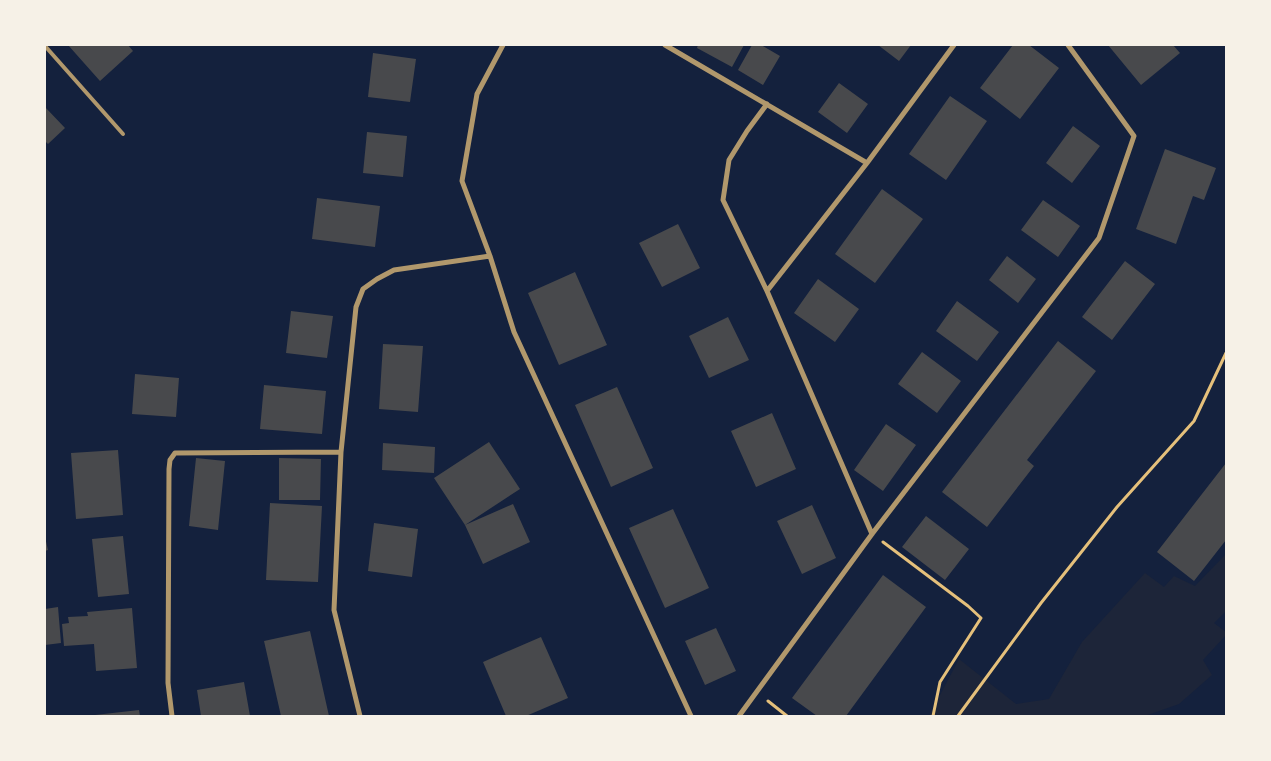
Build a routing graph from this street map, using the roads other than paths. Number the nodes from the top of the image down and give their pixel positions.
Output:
1 (503, 45) edge
2 (665, 45) edge
3 (954, 45) edge
4 (1068, 45) edge
5 (45, 46) edge
6 (767, 104) junction
7 (123, 134) dead end
8 (867, 162) junction
9 (490, 256) junction
10 (767, 291) junction
11 (341, 452) junction
12 (872, 534) junction
13 (172, 716) edge
14 (360, 716) edge
15 (691, 716) edge
16 (739, 716) edge

1 - 9 street
2 - 6 street
3 - 8 street
4 - 12 street
5 - 7 lane
6 - 8 street
6 - 10 street
8 - 10 street
9 - 11 street
9 - 15 street
10 - 12 street
11 - 13 street
11 - 14 street
12 - 16 street

